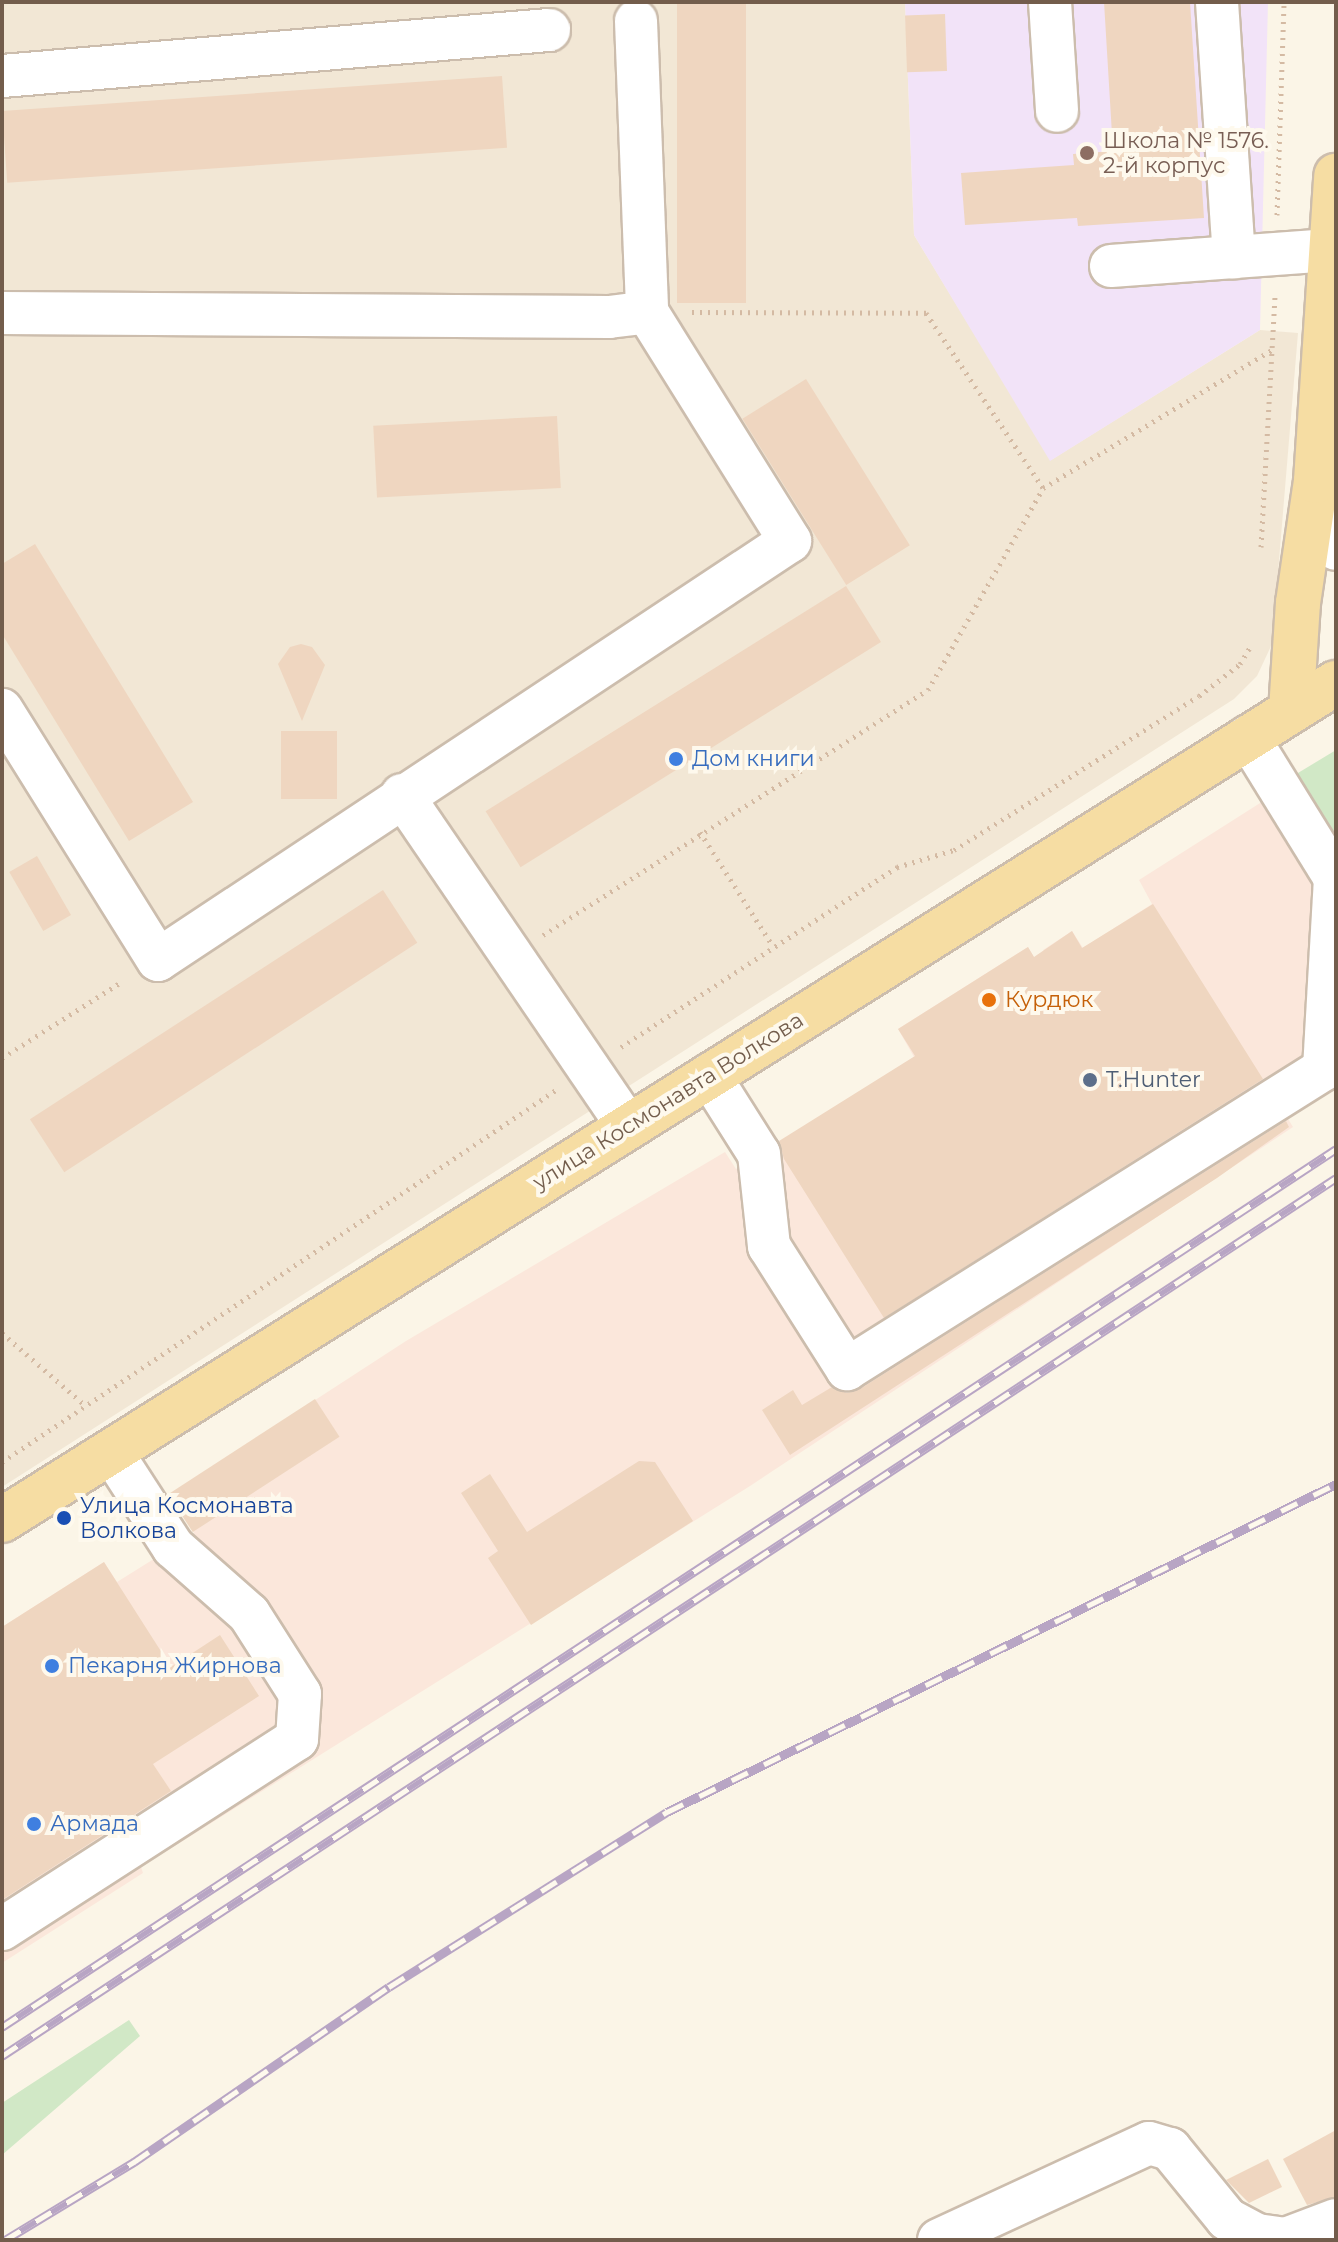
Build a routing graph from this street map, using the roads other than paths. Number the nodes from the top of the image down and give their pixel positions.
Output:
1 (1050, 2) edge
2 (1217, 2) edge
3 (636, 21) dead end
4 (549, 30) dead end
5 (2, 76) edge
6 (1057, 111) dead end
7 (1336, 176) edge
8 (1330, 250) junction
9 (1234, 257) junction
10 (1111, 266) dead end
11 (647, 312) junction
12 (2, 313) edge
13 (1324, 316) junction
14 (1336, 368) edge
15 (1316, 481) junction
16 (1336, 549) edge
17 (1336, 683) edge
18 (2, 710) edge
19 (1291, 711) junction
20 (1248, 737) junction
21 (402, 795) junction
22 (709, 1075) junction
23 (628, 1126) junction
24 (111, 1451) junction
25 (2, 1520) edge
26 (2, 1929) edge
27 (1336, 2220) edge
28 (939, 2240) edge

1 - 6 street
2 - 9 street
3 - 11 street
4 - 5 street
7 - 8 main road
8 - 9 street
8 - 13 main road
9 - 10 street
11 - 12 street
11 - 21 street
13 - 14 street
13 - 15 main road
15 - 16 street
15 - 19 main road
17 - 19 main road, улица Космонавта Волкова
18 - 21 street
19 - 20 main road, улица Космонавта Волкова
20 - 22 main road, улица Космонавта Волкова
20 - 22 street
21 - 23 street
22 - 23 main road, улица Космонавта Волкова
23 - 24 main road, улица Космонавта Волкова
24 - 25 main road, улица Космонавта Волкова
24 - 26 street
27 - 28 street

